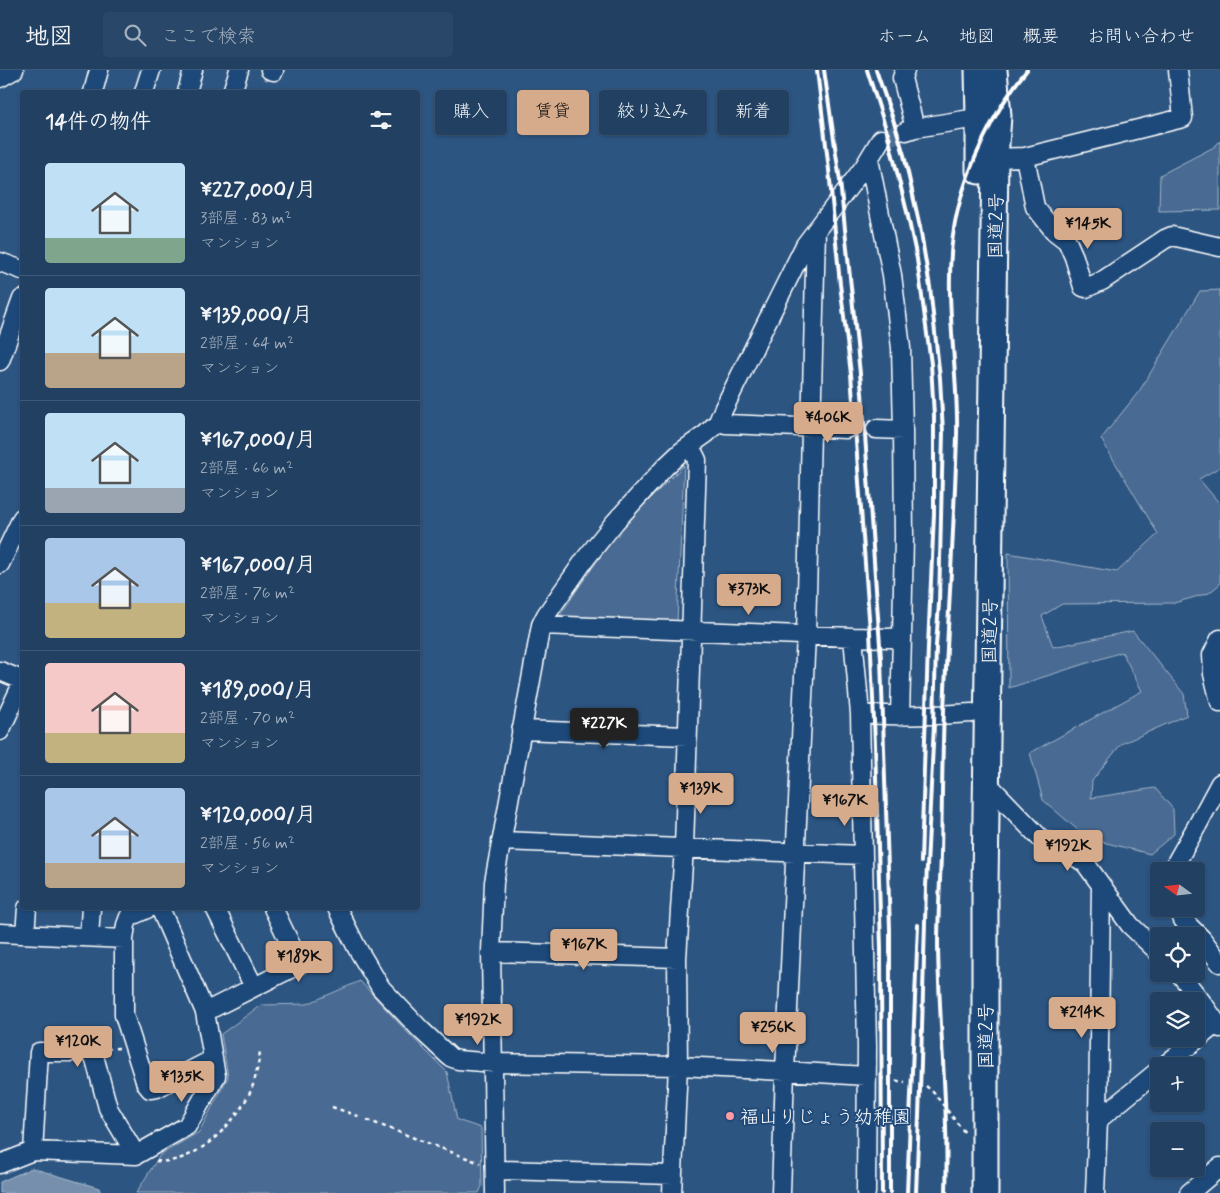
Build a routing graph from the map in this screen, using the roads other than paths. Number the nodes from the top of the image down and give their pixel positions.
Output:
1 (14, 70) edge
2 (99, 70) edge
3 (151, 70) edge
4 (193, 70) edge
5 (238, 70) edge
6 (905, 70) edge
7 (978, 70) edge
8 (994, 70) edge
9 (1178, 70) edge
10 (0, 78) edge
11 (94, 90) edge
12 (145, 90) edge
13 (188, 90) edge
14 (233, 90) edge
15 (988, 116) junction
16 (881, 139) tunnel mouth
17 (1026, 157) junction
18 (995, 158) junction
19 (868, 159) junction
20 (816, 230) junction
21 (1220, 247) edge
22 (0, 262) edge
23 (20, 269) edge
24 (20, 314) edge
25 (18, 328) edge
26 (0, 361) edge
27 (718, 422) junction
28 (812, 427) junction
29 (846, 429) tunnel mouth
30 (876, 429) tunnel mouth
31 (903, 430) junction
32 (690, 446) junction
33 (20, 522) edge
34 (0, 564) edge
35 (541, 625) junction
36 (690, 630) junction
37 (806, 635) junction
38 (853, 637) junction
39 (902, 637) junction
40 (1220, 639) edge
41 (0, 671) edge
42 (20, 679) edge
43 (20, 688) edge
44 (1220, 702) edge
45 (972, 713) junction
46 (860, 714) junction
47 (900, 716) junction
48 (521, 730) junction
49 (0, 731) edge
50 (687, 736) junction
51 (987, 783) junction
52 (1220, 783) edge
53 (501, 841) junction
54 (684, 847) junction
55 (795, 852) junction
56 (862, 855) junction
57 (1176, 862) edge
58 (1100, 885) junction
59 (27, 910) edge
60 (91, 910) edge
61 (145, 910) edge
62 (161, 910) edge
63 (216, 910) edge
64 (274, 910) edge
65 (338, 910) edge
66 (1182, 918) edge
67 (0, 933) edge
68 (25, 934) junction
69 (89, 937) junction
70 (124, 939) junction
71 (1150, 944) edge
72 (492, 952) junction
73 (677, 958) junction
74 (1220, 963) edge
75 (1186, 982) edge
76 (254, 987) junction
77 (205, 1012) junction
78 (1218, 1026) edge
79 (1176, 1057) edge
80 (213, 1060) junction
81 (494, 1063) junction
82 (678, 1066) junction
83 (785, 1070) junction
84 (866, 1076) junction
85 (1150, 1077) edge
86 (1098, 1120) junction
87 (32, 1151) junction
88 (136, 1156) junction
89 (0, 1164) edge
90 (488, 1166) junction
91 (1220, 1167) edge
92 (673, 1175) junction
93 (495, 1193) edge
94 (672, 1193) edge
95 (781, 1193) edge
96 (866, 1193) edge
97 (968, 1193) edge
98 (985, 1193) edge
99 (1095, 1193) edge
100 (1189, 1193) edge

1 - 10 street
2 - 11 street
3 - 12 street
4 - 13 street
5 - 14 street
6 - 15 street
7 - 15 highway, 国道2号
8 - 15 highway, 国道2号
9 - 17 street
15 - 18 highway, 国道2号
15 - 45 highway, 国道2号
16 - 19 street
17 - 18 street
17 - 21 street
18 - 51 highway, 国道2号
19 - 20 street
19 - 31 street
20 - 27 street
20 - 28 street
22 - 23 street
24 - 25 street
25 - 26 street
27 - 28 street
27 - 32 street
28 - 29 street
28 - 37 street
30 - 31 street
31 - 39 street
32 - 35 street
32 - 36 street
33 - 34 street
35 - 36 street
35 - 48 street
36 - 37 street
36 - 50 street
37 - 38 street
37 - 55 street
38 - 39 street
38 - 46 street
39 - 47 street
40 - 44 street
41 - 42 street
43 - 49 street
45 - 47 street
45 - 97 highway, 国道2号
46 - 47 street
46 - 56 street
48 - 50 street
48 - 53 street
50 - 54 street
51 - 58 street
51 - 98 highway, 国道2号
52 - 57 street
53 - 54 street
53 - 72 street
54 - 55 street
54 - 73 street
55 - 56 street
55 - 83 street
56 - 84 street
58 - 71 street
58 - 86 street
59 - 68 street
60 - 69 street
61 - 70 street
62 - 77 street
63 - 76 street
64 - 76 street
65 - 81 street
66 - 74 street
67 - 68 street
68 - 69 street
69 - 70 street
70 - 80 street
72 - 73 street
72 - 81 street
73 - 82 street
75 - 78 street
76 - 77 street
77 - 80 street
78 - 79 street
80 - 88 street
81 - 82 street
81 - 90 street
82 - 83 street
82 - 92 street
83 - 84 street
83 - 95 street
84 - 96 street
85 - 86 street
86 - 99 street
87 - 88 street
87 - 88 street
87 - 89 street
90 - 92 street
90 - 93 street
91 - 100 street
92 - 94 street

